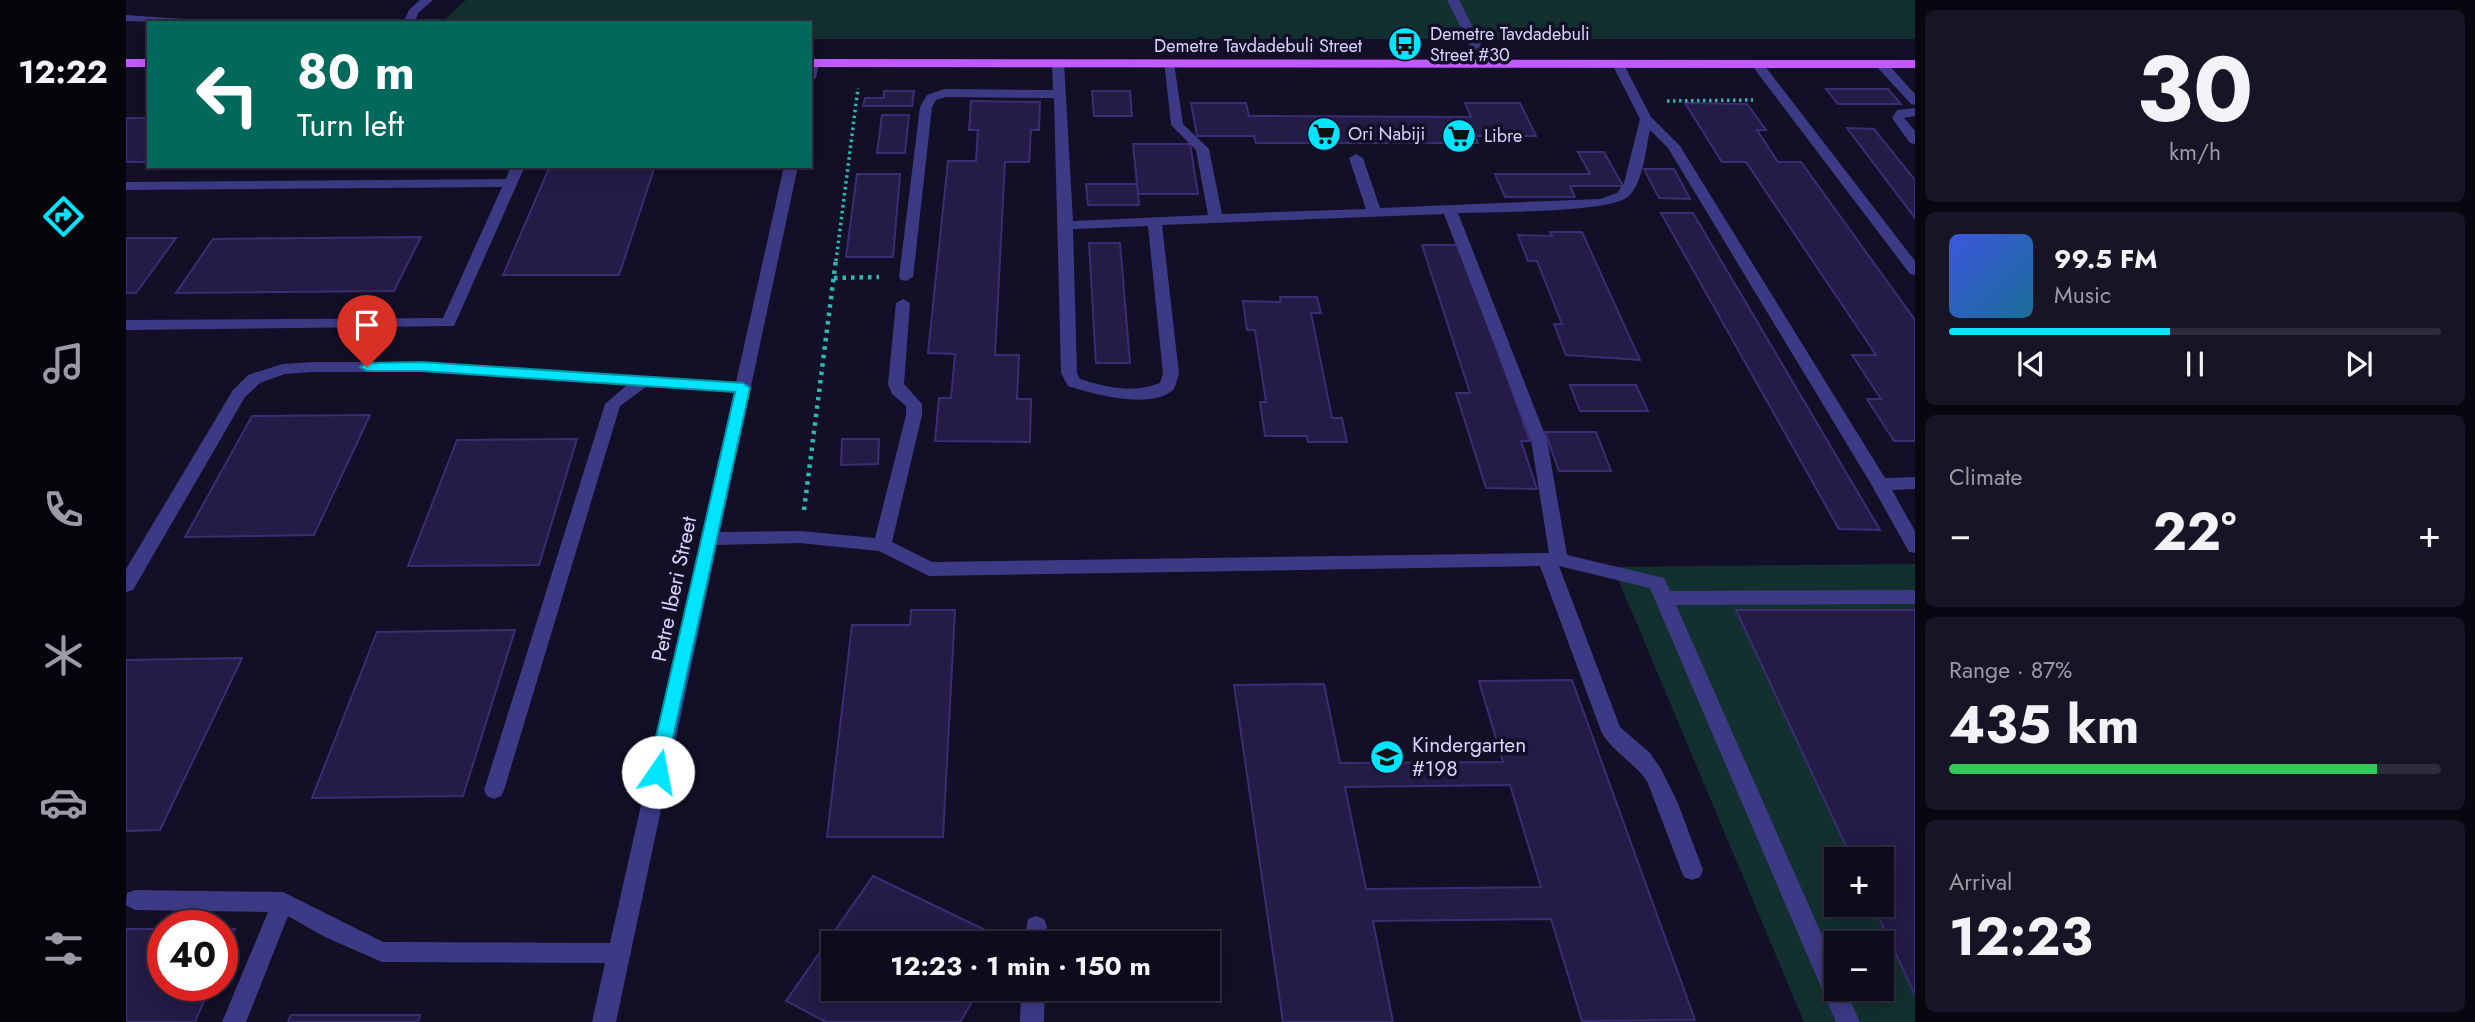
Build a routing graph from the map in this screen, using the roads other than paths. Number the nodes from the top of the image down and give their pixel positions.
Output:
1 (426, 0) edge
2 (1453, 0) edge
3 (126, 18) edge
4 (170, 21) edge
5 (411, 21) edge
6 (126, 63) edge
7 (147, 63) edge
8 (812, 63) edge
9 (1058, 63) junction
10 (1167, 63) junction
11 (1485, 64) junction
12 (1618, 64) junction
13 (1757, 64) junction
14 (1881, 64) junction
15 (1915, 64) edge
16 (1059, 94) junction
17 (1915, 101) edge
18 (1915, 112) edge
19 (1646, 119) junction
20 (1915, 141) edge
21 (1356, 159) dead end
22 (517, 168) edge
23 (791, 168) edge
24 (511, 183) junction
25 (126, 186) edge
26 (1449, 208) junction
27 (1374, 211) junction
28 (1216, 219) junction
29 (1155, 222) junction
30 (1066, 225) junction
31 (1912, 263) edge
32 (906, 277) road end
33 (903, 303) dead end
34 (126, 325) edge
35 (643, 381) junction
36 (743, 388) junction
37 (1915, 483) edge
38 (1880, 484) junction
39 (708, 539) junction
40 (882, 545) junction
41 (1915, 547) edge
42 (1553, 559) junction
43 (126, 585) edge
44 (1915, 597) edge
45 (1664, 598) junction
46 (494, 790) dead end
47 (1692, 870) dead end
48 (135, 900) dead end
49 (283, 902) junction
50 (618, 953) junction
51 (1033, 1001) edge
52 (234, 1022) edge
53 (604, 1022) edge
54 (1032, 1022) edge
55 (1848, 1022) edge

1 - 5 street
2 - 11 street
3 - 4 street
6 - 7 main road
8 - 9 main road, Demetre Tavdadebuli Street
9 - 10 main road, Demetre Tavdadebuli Street
9 - 16 street
10 - 11 main road, Demetre Tavdadebuli Street
10 - 28 street
11 - 12 main road, Demetre Tavdadebuli Street
12 - 13 main road, Demetre Tavdadebuli Street
12 - 19 street
13 - 14 main road, Demetre Tavdadebuli Street
13 - 31 street
14 - 15 main road, Demetre Tavdadebuli Street
14 - 17 street
16 - 30 street
16 - 32 street
18 - 20 street
19 - 26 street
19 - 38 street
21 - 27 street
22 - 24 street
23 - 36 street, Petre Iberi Street
24 - 25 street
24 - 34 street
26 - 27 street
26 - 42 street
27 - 28 street
28 - 29 street
29 - 30 street
29 - 30 street
33 - 40 street
35 - 36 street
35 - 43 street
35 - 46 street
36 - 39 street, Petre Iberi Street
37 - 38 street
38 - 41 street
39 - 40 street
39 - 50 street, Petre Iberi Street
40 - 42 street
42 - 45 street
42 - 47 street
44 - 45 street
45 - 55 street
48 - 49 street
49 - 50 street
49 - 52 street
50 - 53 street, Petre Iberi Street
51 - 54 street

